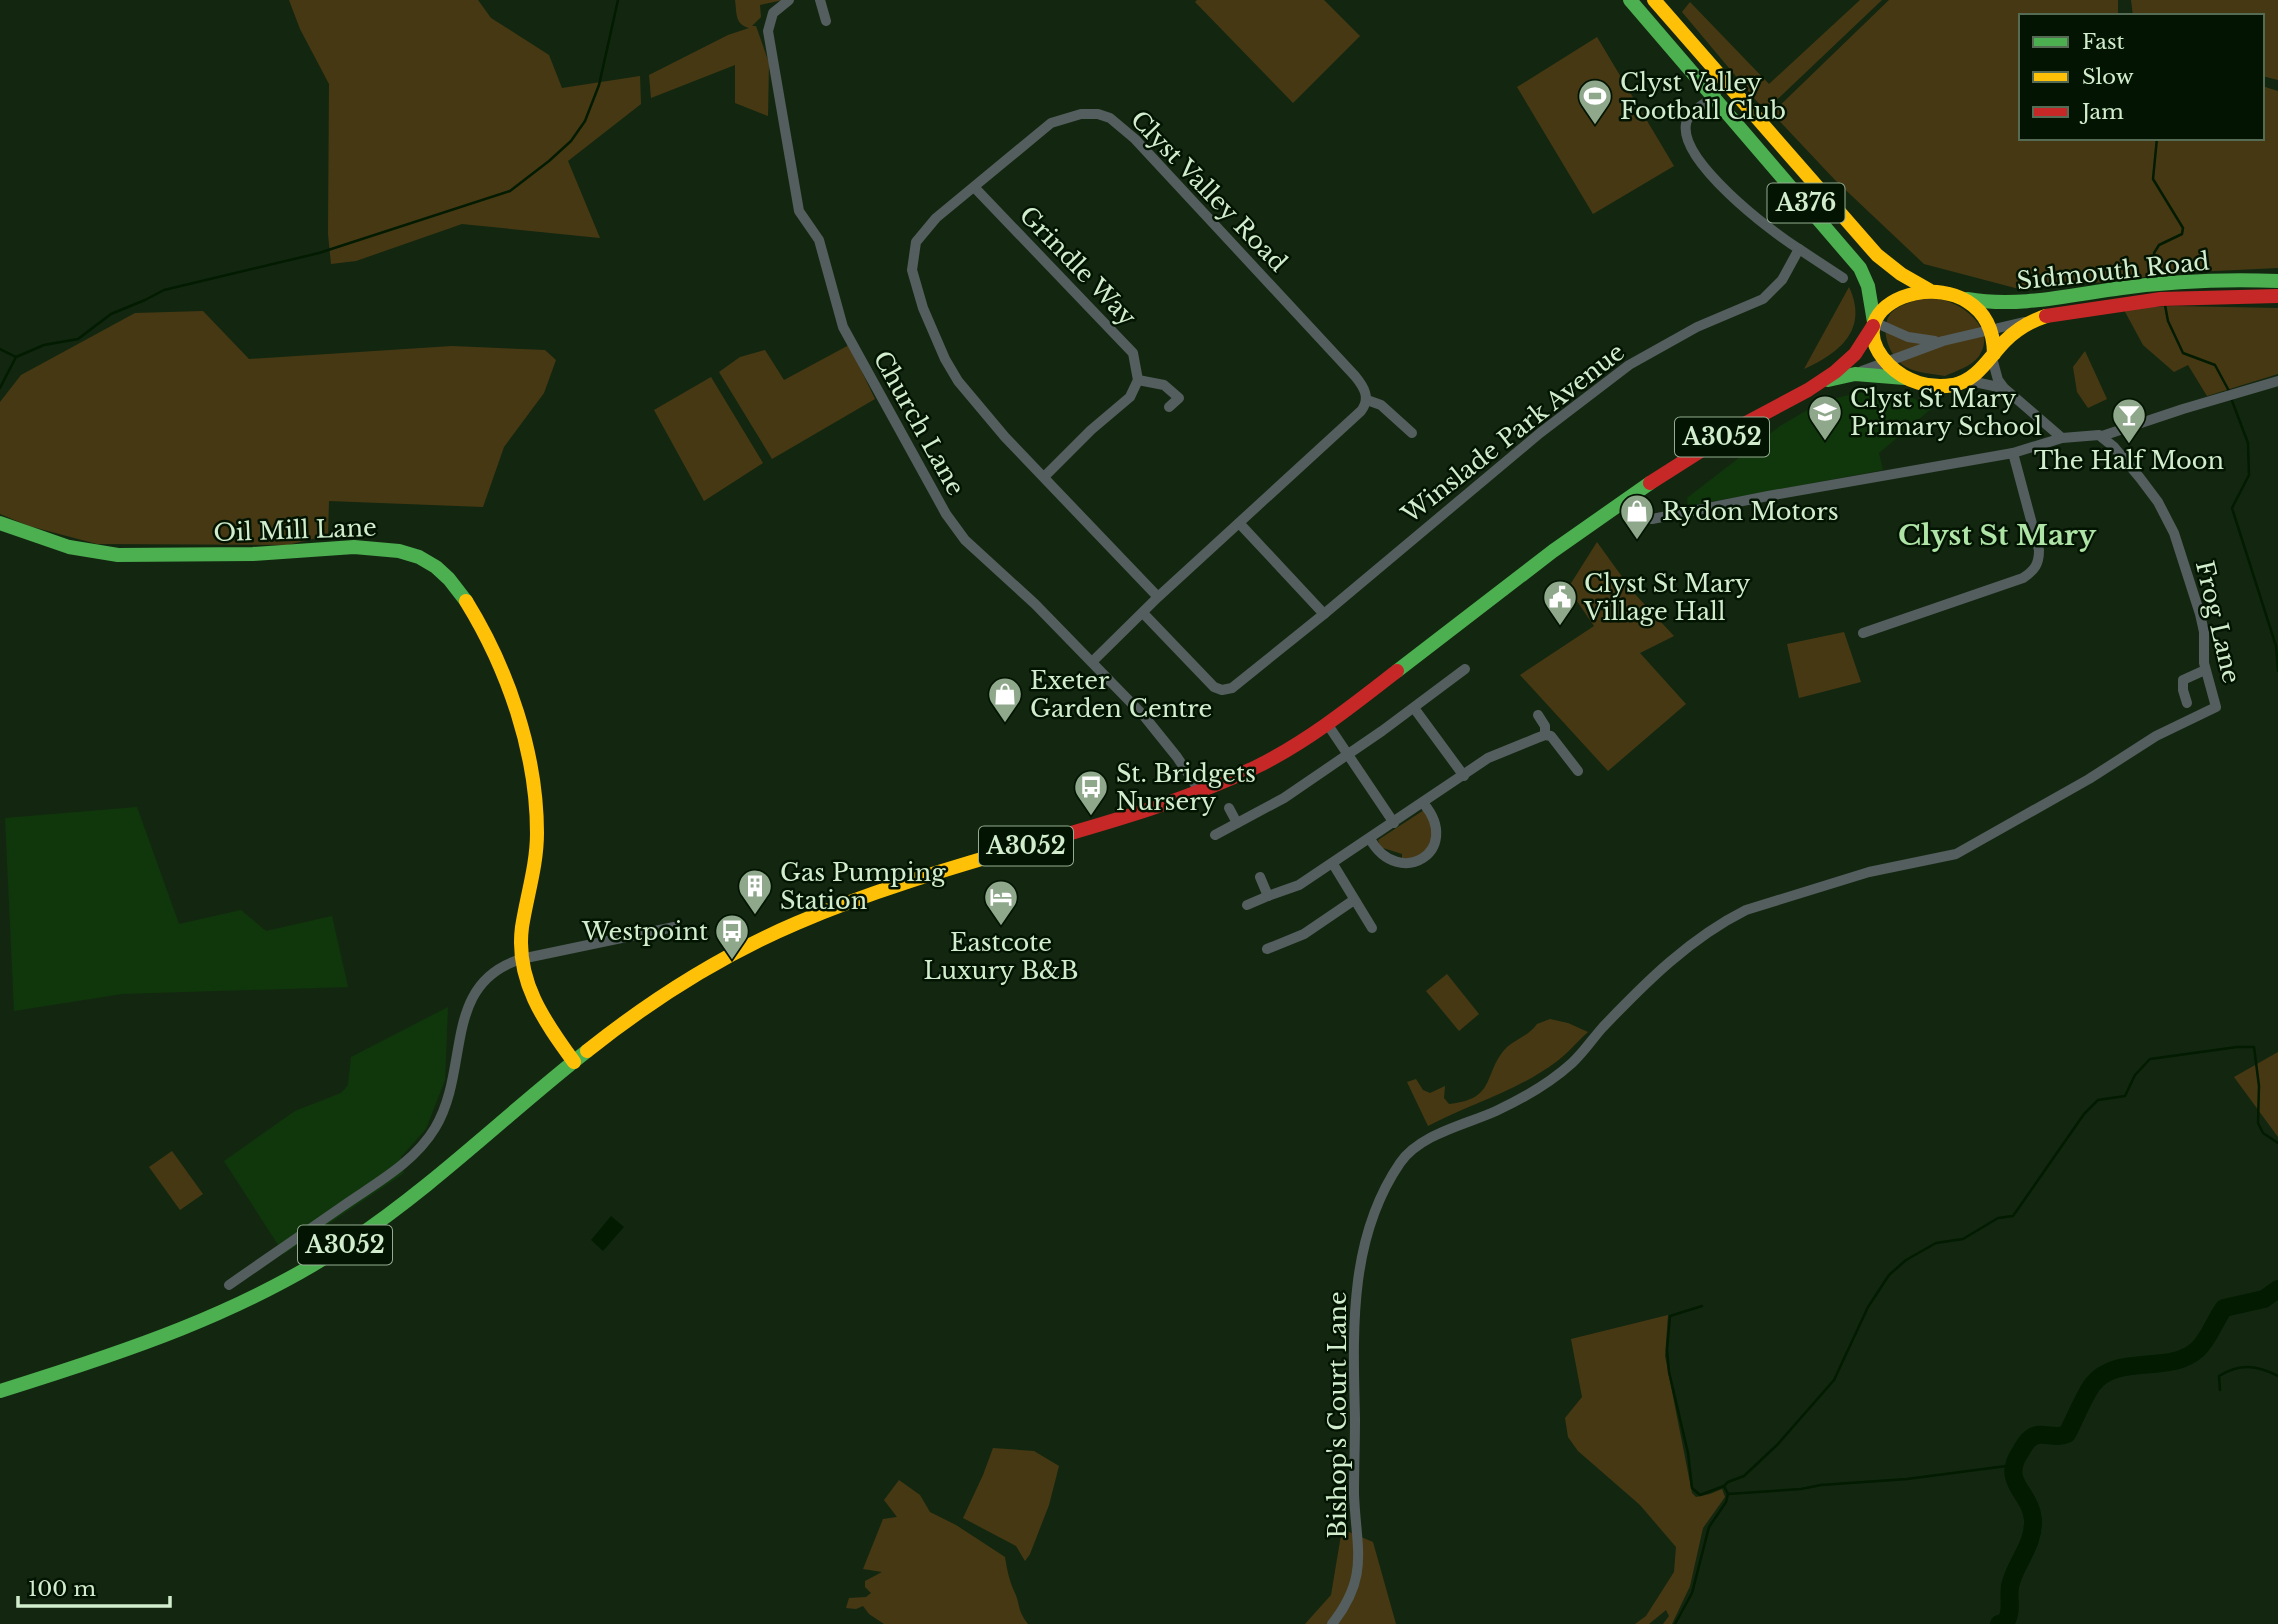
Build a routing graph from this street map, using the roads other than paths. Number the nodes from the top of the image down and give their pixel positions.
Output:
1 (789, 0) edge
2 (820, 0) edge
3 (1630, 0) edge
4 (1654, 0) edge
5 (826, 21) dead end
6 (1727, 85) junction
7 (1713, 98) junction
8 (975, 188) junction
9 (1799, 249) junction
10 (1843, 278) dead end
11 (2278, 281) edge
12 (2191, 289) junction
13 (1928, 290) junction
14 (2155, 292) junction
15 (1953, 296) junction
16 (2278, 296) edge
17 (2035, 320) junction
18 (1874, 324) junction
19 (1991, 328) junction
20 (1943, 341) junction
21 (1993, 356) junction
22 (1886, 363) junction
23 (1855, 374) junction
24 (1910, 379) junction
25 (1138, 380) junction
26 (1968, 380) junction
27 (2278, 380) edge
28 (1817, 384) junction
29 (2004, 388) junction
30 (1367, 400) junction
31 (1170, 407) dead end
32 (1412, 433) dead end
33 (2102, 436) junction
34 (2062, 438) junction
35 (2013, 453) junction
36 (1044, 477) junction
37 (1631, 496) junction
38 (0, 523) edge
39 (1240, 524) junction
40 (1158, 597) junction
41 (1143, 613) junction
42 (1324, 614) junction
43 (1863, 633) dead end
44 (1092, 662) junction
45 (1465, 669) dead end
46 (2205, 670) junction
47 (2187, 704) dead end
48 (1414, 708) junction
49 (1538, 715) dead end
50 (1328, 725) junction
51 (1545, 735) junction
52 (1346, 754) junction
53 (2126, 755) joint
54 (1578, 771) dead end
55 (1464, 776) junction
56 (1199, 790) junction
57 (1423, 804) junction
58 (1229, 808) dead end
59 (1237, 823) junction
60 (1394, 823) junction
61 (1215, 835) dead end
62 (1370, 839) junction
63 (1333, 864) junction
64 (1260, 877) dead end
65 (1268, 896) junction
66 (1354, 900) junction
67 (1247, 905) dead end
68 (674, 927) dead end
69 (1372, 928) dead end
70 (1267, 949) dead end
71 (521, 958) junction
72 (574, 1062) junction
73 (229, 1285) dead end
74 (0, 1391) edge
75 (1332, 1624) edge

1 - 44 street, Church Lane
2 - 5 street
3 - 7 main road, A376
4 - 6 main road, A376
6 - 7 street
6 - 13 main road, A376
7 - 9 street
7 - 18 main road, A376
8 - 25 street, Grindle Way
8 - 30 street, Clyst Valley Road
8 - 36 street, Clyst Valley Road
9 - 10 street
9 - 42 street, Winslade Park Avenue
11 - 12 main road, Sidmouth Road / A376
12 - 14 main road, Sidmouth Road / A376
12 - 16 main road, Sidmouth Road / A376
13 - 15 main road, A376
13 - 18 main road
14 - 15 main road, Sidmouth Road / A376
14 - 17 main road, Sidmouth Road / A376
15 - 19 main road, A376
17 - 19 street
17 - 21 main road, Sidmouth Road / A376
18 - 20 street
18 - 22 main road, A376
18 - 28 main road, A3052
19 - 20 street
19 - 21 main road
20 - 22 street
21 - 26 main road, A376
21 - 29 street
22 - 23 street
22 - 24 main road
23 - 24 main road, A3052
23 - 28 main road, A3052
24 - 26 main road
25 - 31 street
25 - 36 street
26 - 29 street
27 - 33 street
28 - 37 main road, A3052
29 - 34 street
30 - 32 street, Clyst Valley Road
30 - 39 street
33 - 34 street
33 - 46 street, Frog Lane
34 - 35 street
35 - 37 street
35 - 43 street
36 - 40 street, Clyst Valley Road
37 - 50 main road, A3052
38 - 71 main road, Oil Mill Lane
39 - 40 street
39 - 42 street
40 - 41 street
41 - 42 street, Winslade Park Avenue
41 - 44 street
44 - 56 street, Church Lane
45 - 48 street
46 - 47 street
46 - 53 street, Frog Lane
48 - 52 street
48 - 55 street
49 - 51 street
50 - 52 street
50 - 56 main road, A3052
51 - 54 street
51 - 55 street
52 - 59 street
52 - 60 street
53 - 75 street, Bishop's Court Lane
55 - 57 street
56 - 72 main road, A3052
57 - 60 street
57 - 62 street
58 - 59 street
59 - 61 street
60 - 62 street
62 - 63 street
63 - 65 street
63 - 66 street
64 - 65 street
65 - 67 street
66 - 69 street
66 - 70 street
68 - 71 street
71 - 72 main road, Oil Mill Lane
71 - 73 street
72 - 74 main road, A3052

